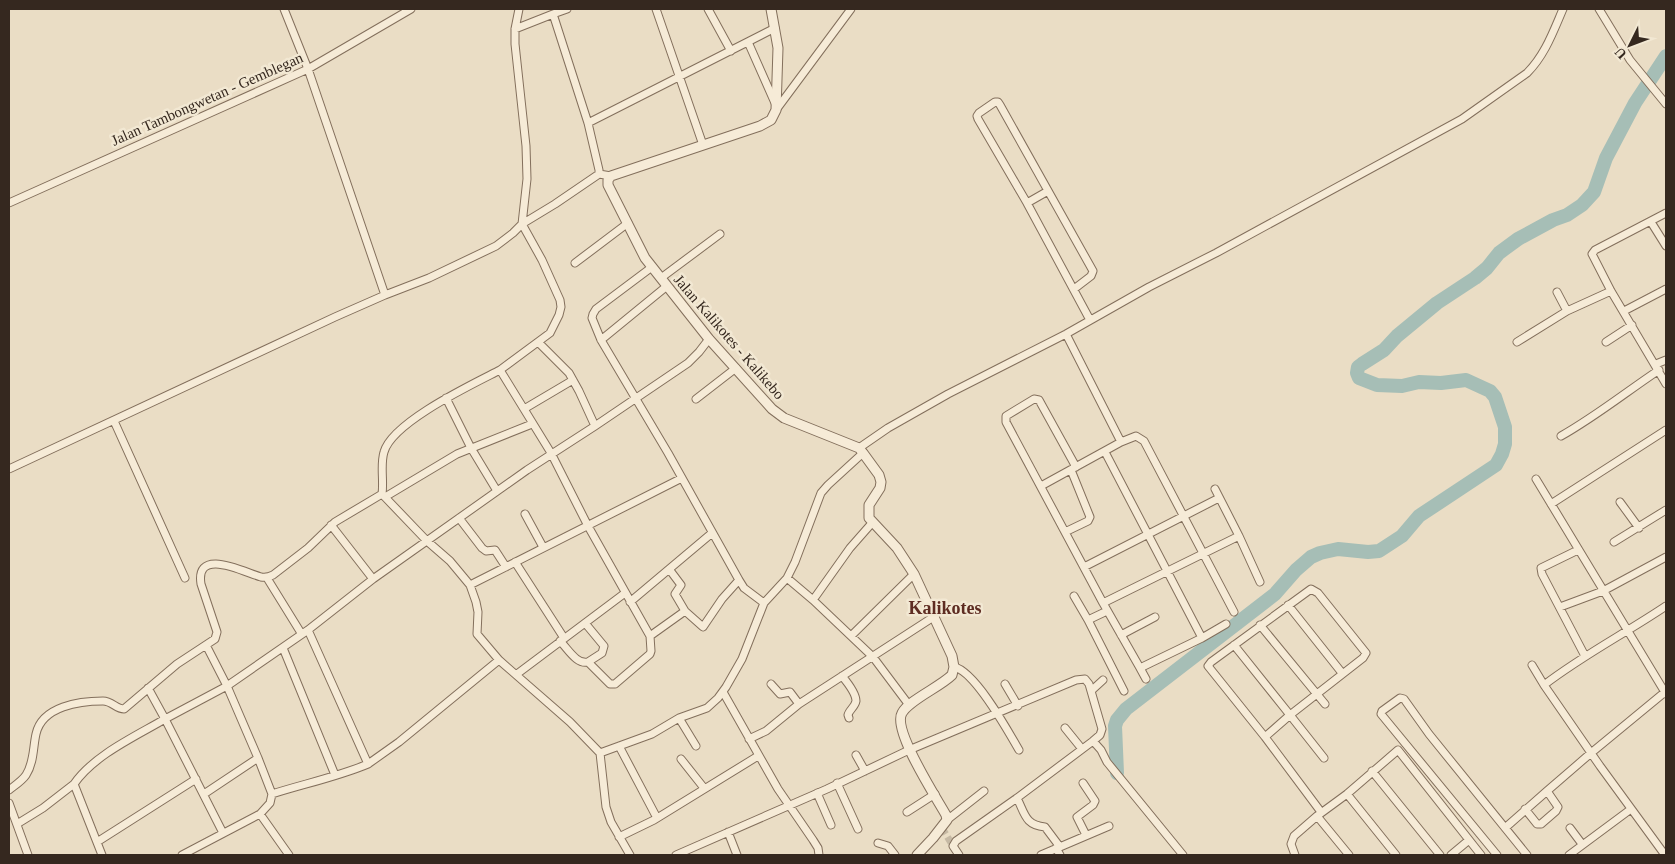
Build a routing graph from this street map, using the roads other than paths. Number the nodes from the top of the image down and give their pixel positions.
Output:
1 (284, 9) edge
2 (412, 9) edge
3 (519, 9) edge
4 (567, 9) edge
5 (656, 9) edge
6 (708, 9) edge
7 (771, 9) edge
8 (851, 9) edge
9 (1562, 9) edge
10 (1599, 9) edge
11 (553, 14) junction
12 (774, 28) junction
13 (515, 29) junction
14 (748, 42) junction
15 (731, 51) junction
16 (308, 69) junction
17 (680, 77) junction
18 (1666, 104) edge
19 (776, 107) junction
20 (588, 123) junction
21 (703, 145) junction
22 (599, 174) junction
23 (611, 176) junction
24 (1048, 191) junction
25 (9, 203) edge
26 (1027, 203) junction
27 (1666, 213) edge
28 (1651, 222) junction
29 (628, 223) junction
30 (522, 224) junction
31 (720, 234) dead end
32 (1666, 246) edge
33 (575, 263) dead end
34 (652, 267) junction
35 (661, 278) junction
36 (667, 286) junction
37 (1074, 289) junction
38 (1666, 289) edge
39 (1611, 291) junction
40 (1557, 292) dead end
41 (385, 294) junction
42 (1567, 311) junction
43 (1624, 311) junction
44 (1090, 320) junction
45 (1632, 325) junction
46 (1066, 334) junction
47 (709, 338) junction
48 (601, 340) junction
49 (1517, 342) dead end
50 (1606, 342) dead end
51 (539, 343) junction
52 (1666, 360) edge
53 (1657, 367) junction
54 (736, 368) junction
55 (500, 370) junction
56 (573, 380) junction
57 (1666, 384) edge
58 (446, 398) junction
59 (636, 398) junction
60 (696, 400) dead end
61 (524, 409) junction
62 (114, 421) junction
63 (532, 424) junction
64 (595, 426) junction
65 (1666, 430) edge
66 (1561, 436) dead end
67 (1121, 442) junction
68 (471, 448) junction
69 (861, 450) junction
70 (1105, 452) junction
71 (551, 453) junction
72 (9, 468) edge
73 (1074, 469) junction
74 (682, 478) junction
75 (1536, 479) dead end
76 (1041, 486) junction
77 (1215, 489) dead end
78 (497, 491) junction
79 (384, 496) junction
80 (1219, 498) junction
81 (1620, 502) dead end
82 (1551, 504) junction
83 (1666, 510) edge
84 (524, 514) dead end
85 (1183, 516) junction
86 (459, 518) junction
87 (872, 523) junction
88 (331, 526) junction
89 (588, 526) junction
90 (1639, 528) junction
91 (1065, 532) junction
92 (712, 533) junction
93 (1147, 534) junction
94 (1239, 536) junction
95 (427, 540) junction
96 (1614, 542) dead end
97 (543, 547) junction
98 (1578, 550) junction
99 (1203, 553) junction
100 (1666, 556) edge
101 (515, 562) junction
102 (506, 567) junction
103 (1084, 568) junction
104 (669, 569) junction
105 (1167, 572) junction
106 (914, 574) junction
107 (186, 578) dead end
108 (267, 578) junction
109 (787, 578) junction
110 (373, 579) junction
111 (739, 580) junction
112 (1260, 582) dead end
113 (470, 585) junction
114 (1603, 591) junction
115 (625, 593) junction
116 (1074, 596) dead end
117 (814, 600) junction
118 (630, 602) junction
119 (764, 603) junction
120 (1103, 603) junction
121 (1288, 605) junction
122 (1666, 606) edge
123 (1560, 607) junction
124 (685, 611) junction
125 (1107, 611) junction
126 (1234, 612) dead end
127 (935, 616) junction
128 (1155, 617) dead end
129 (1088, 620) junction
130 (585, 623) junction
131 (1226, 624) dead end
132 (1260, 625) junction
133 (304, 631) junction
134 (1628, 632) junction
135 (1120, 635) junction
136 (650, 636) junction
137 (851, 636) junction
138 (1202, 638) junction
139 (562, 640) junction
140 (206, 644) junction
141 (1234, 645) junction
142 (283, 648) junction
143 (1585, 656) junction
144 (873, 657) junction
145 (499, 660) junction
146 (588, 662) junction
147 (1532, 665) dead end
148 (954, 667) junction
149 (1140, 668) junction
150 (1342, 673) junction
151 (517, 674) junction
152 (842, 676) junction
153 (1146, 679) dead end
154 (1104, 680) dead end
155 (772, 684) dead end
156 (1004, 684) dead end
157 (1544, 685) junction
158 (228, 686) junction
159 (148, 688) junction
160 (1091, 691) junction
161 (1124, 691) dead end
162 (723, 692) junction
163 (1666, 693) edge
164 (1316, 694) junction
165 (799, 704) junction
166 (1325, 704) dead end
167 (910, 705) junction
168 (1018, 706) junction
169 (998, 714) junction
170 (1290, 715) junction
171 (679, 718) junction
172 (849, 718) dead end
173 (165, 719) junction
174 (1065, 728) dead end
175 (1265, 737) junction
176 (749, 739) junction
177 (1093, 741) junction
178 (620, 746) junction
179 (696, 746) dead end
180 (1082, 749) junction
181 (909, 750) junction
182 (1018, 750) dead end
183 (600, 753) junction
184 (1591, 753) junction
185 (856, 755) dead end
186 (758, 756) junction
187 (258, 758) junction
188 (1324, 758) dead end
189 (681, 759) dead end
190 (368, 764) junction
191 (865, 771) junction
192 (1372, 772) junction
193 (335, 775) junction
194 (196, 779) junction
195 (1083, 783) dead end
196 (74, 784) junction
197 (837, 784) junction
198 (704, 788) junction
199 (9, 790) edge
200 (984, 791) dead end
201 (1547, 791) junction
202 (817, 793) junction
203 (204, 794) junction
204 (272, 794) junction
205 (935, 794) junction
206 (1347, 794) junction
207 (1017, 798) junction
208 (9, 803) edge
209 (789, 805) junction
210 (1631, 808) junction
211 (1525, 810) junction
212 (907, 812) dead end
213 (1319, 812) junction
214 (260, 814) junction
215 (657, 818) junction
216 (947, 820) junction
217 (17, 824) junction
218 (831, 825) dead end
219 (1109, 826) dead end
220 (1504, 828) junction
221 (1570, 828) dead end
222 (858, 829) dead end
223 (728, 832) junction
224 (223, 833) junction
225 (1086, 835) junction
226 (619, 837) junction
227 (1469, 840) junction
228 (98, 842) junction
229 (878, 843) dead end
230 (1582, 844) junction
231 (1059, 850) edge
232 (28, 855) edge
233 (102, 855) edge
234 (182, 855) edge
235 (289, 855) edge
236 (630, 855) edge
237 (676, 855) edge
238 (737, 855) edge
239 (819, 855) edge
240 (895, 855) edge
241 (917, 855) edge
242 (959, 855) edge
243 (1041, 855) edge
244 (1184, 855) edge
245 (1294, 855) edge
246 (1349, 855) edge
247 (1396, 855) edge
248 (1440, 855) edge
249 (1452, 855) edge
250 (1481, 855) edge
251 (1497, 855) edge
252 (1527, 855) edge
253 (1569, 855) edge
254 (1665, 855) edge

1 - 16 street
2 - 16 street, Jalan Tambongwetan - Gemblegan
3 - 13 street
4 - 11 street
5 - 17 street
6 - 15 street
7 - 12 street
8 - 19 street
9 - 44 street
10 - 18 street
11 - 13 street
11 - 20 street
12 - 14 street
12 - 19 street
13 - 30 street
14 - 15 street
14 - 19 street
15 - 17 street
16 - 25 street, Jalan Tambongwetan - Gemblegan
16 - 41 street
17 - 20 street
17 - 21 street
19 - 21 street
20 - 22 street
21 - 23 street
22 - 23 street
22 - 30 street
23 - 29 street, Jalan Kalikotes - Kalikebo
24 - 26 street
24 - 26 street
24 - 37 street
26 - 37 street
27 - 28 street
28 - 32 street
28 - 39 street
29 - 33 street
29 - 34 street, Jalan Kalikotes - Kalikebo
30 - 41 street
30 - 51 street
31 - 35 street
34 - 35 street, Jalan Kalikotes - Kalikebo
34 - 48 street
35 - 36 street, Jalan Kalikotes - Kalikebo
36 - 47 street, Jalan Kalikotes - Kalikebo
36 - 48 street
37 - 44 street
38 - 43 street
39 - 42 street
39 - 43 street
40 - 42 street
41 - 62 street
42 - 49 street
43 - 45 street
44 - 46 street
45 - 50 street
45 - 53 street
46 - 67 street
46 - 69 street
47 - 54 street, Jalan Kalikotes - Kalikebo
47 - 59 street
48 - 59 street
51 - 55 street
51 - 56 street
52 - 53 street
53 - 57 street
53 - 66 street
54 - 60 street
54 - 69 street, Jalan Kalikotes - Kalikebo
55 - 58 street
55 - 61 street
56 - 61 street
56 - 64 street
58 - 68 street
58 - 79 street
59 - 64 street
59 - 74 street
61 - 63 street
62 - 72 street
62 - 107 street
63 - 68 street
63 - 71 street
64 - 71 street
65 - 82 street
67 - 70 street
67 - 85 street
68 - 78 street
68 - 79 street
69 - 87 street
69 - 109 street
70 - 73 street
70 - 93 street
71 - 78 street
71 - 89 street
73 - 76 street
73 - 76 street
73 - 91 street
74 - 89 street
74 - 92 street
75 - 82 street
76 - 91 street
77 - 80 street
78 - 86 street
79 - 88 street
79 - 95 street
80 - 85 street
80 - 94 street
81 - 90 street
82 - 98 street
83 - 90 street
84 - 97 street
85 - 93 street
85 - 99 street
86 - 95 street
86 - 102 street
87 - 106 street
87 - 117 street
88 - 108 street
88 - 110 street
89 - 97 street
89 - 115 street
90 - 96 street
91 - 103 street
92 - 104 street
92 - 111 street
93 - 103 street
93 - 105 street
94 - 99 street
94 - 112 street
95 - 110 street
95 - 113 street
97 - 101 street
98 - 114 street
98 - 123 street
99 - 105 street
99 - 126 street
100 - 114 street
101 - 102 street
101 - 139 street
102 - 113 street
103 - 120 street
104 - 118 street
104 - 124 street
105 - 120 street
105 - 138 street
106 - 127 street
106 - 137 street
108 - 133 street
108 - 140 street
109 - 117 street
109 - 119 street
110 - 133 street
111 - 119 street
111 - 124 street
113 - 145 street
114 - 123 street
114 - 134 street
115 - 118 street
115 - 130 street
116 - 129 street
117 - 137 street
118 - 136 street
119 - 162 street
120 - 125 street
121 - 132 street
121 - 150 street
121 - 150 street
122 - 134 street
123 - 143 street
124 - 136 street
125 - 129 street
125 - 135 street
127 - 144 street
127 - 148 street
128 - 135 street
129 - 161 street
130 - 139 street
130 - 146 street
131 - 138 street
132 - 141 street
132 - 164 street
133 - 142 street
133 - 190 street
134 - 143 street
134 - 163 street
135 - 149 street
136 - 146 street
137 - 144 street
138 - 149 street
139 - 146 street
139 - 151 street
140 - 158 street
140 - 159 street
141 - 170 street
141 - 175 street
142 - 158 street
142 - 193 street
143 - 157 street
144 - 152 street
144 - 167 street
145 - 151 street
145 - 190 street
147 - 157 street
148 - 167 street
148 - 169 street
149 - 153 street
150 - 164 street
151 - 183 street
152 - 165 street
152 - 172 street
154 - 160 street
155 - 165 street
156 - 168 street
157 - 184 street
158 - 173 street
158 - 187 street
159 - 173 street
159 - 199 street
160 - 168 street
160 - 177 street
162 - 171 street
162 - 176 street
163 - 184 street
164 - 166 street
164 - 170 street
165 - 176 street
167 - 181 street
168 - 169 street
169 - 181 street
169 - 182 street
170 - 175 street
170 - 188 street
171 - 178 street
171 - 179 street
173 - 194 street
173 - 196 street
174 - 180 street
175 - 213 street
176 - 186 street
177 - 180 street
177 - 244 street
178 - 183 street
178 - 215 street
180 - 207 street
181 - 191 street
181 - 205 street
183 - 226 street
184 - 201 street
184 - 210 street
185 - 191 street
186 - 198 street
186 - 209 street
187 - 203 street
187 - 204 street
189 - 198 street
190 - 193 street
191 - 197 street
192 - 206 street
192 - 227 street
192 - 248 street
193 - 204 street
194 - 203 street
194 - 228 street
195 - 225 street
196 - 217 street
196 - 228 street
197 - 202 street
197 - 222 street
198 - 215 street
200 - 216 street
201 - 211 street
201 - 211 street
202 - 209 street
202 - 218 street
203 - 224 street
204 - 214 street
205 - 212 street
205 - 216 street
206 - 213 street
206 - 247 street
207 - 231 street
207 - 242 street
208 - 217 street
209 - 223 street
209 - 239 street
210 - 230 street
210 - 254 street
211 - 220 street
213 - 245 street
213 - 246 street
214 - 224 street
214 - 235 street
215 - 226 street
216 - 241 street
217 - 232 street
219 - 225 street
220 - 251 street
220 - 252 street
221 - 230 street
223 - 237 street
223 - 238 street
224 - 234 street
225 - 231 street
226 - 236 street
227 - 249 street
227 - 250 street
228 - 233 street
229 - 240 street
230 - 253 street
231 - 243 street

